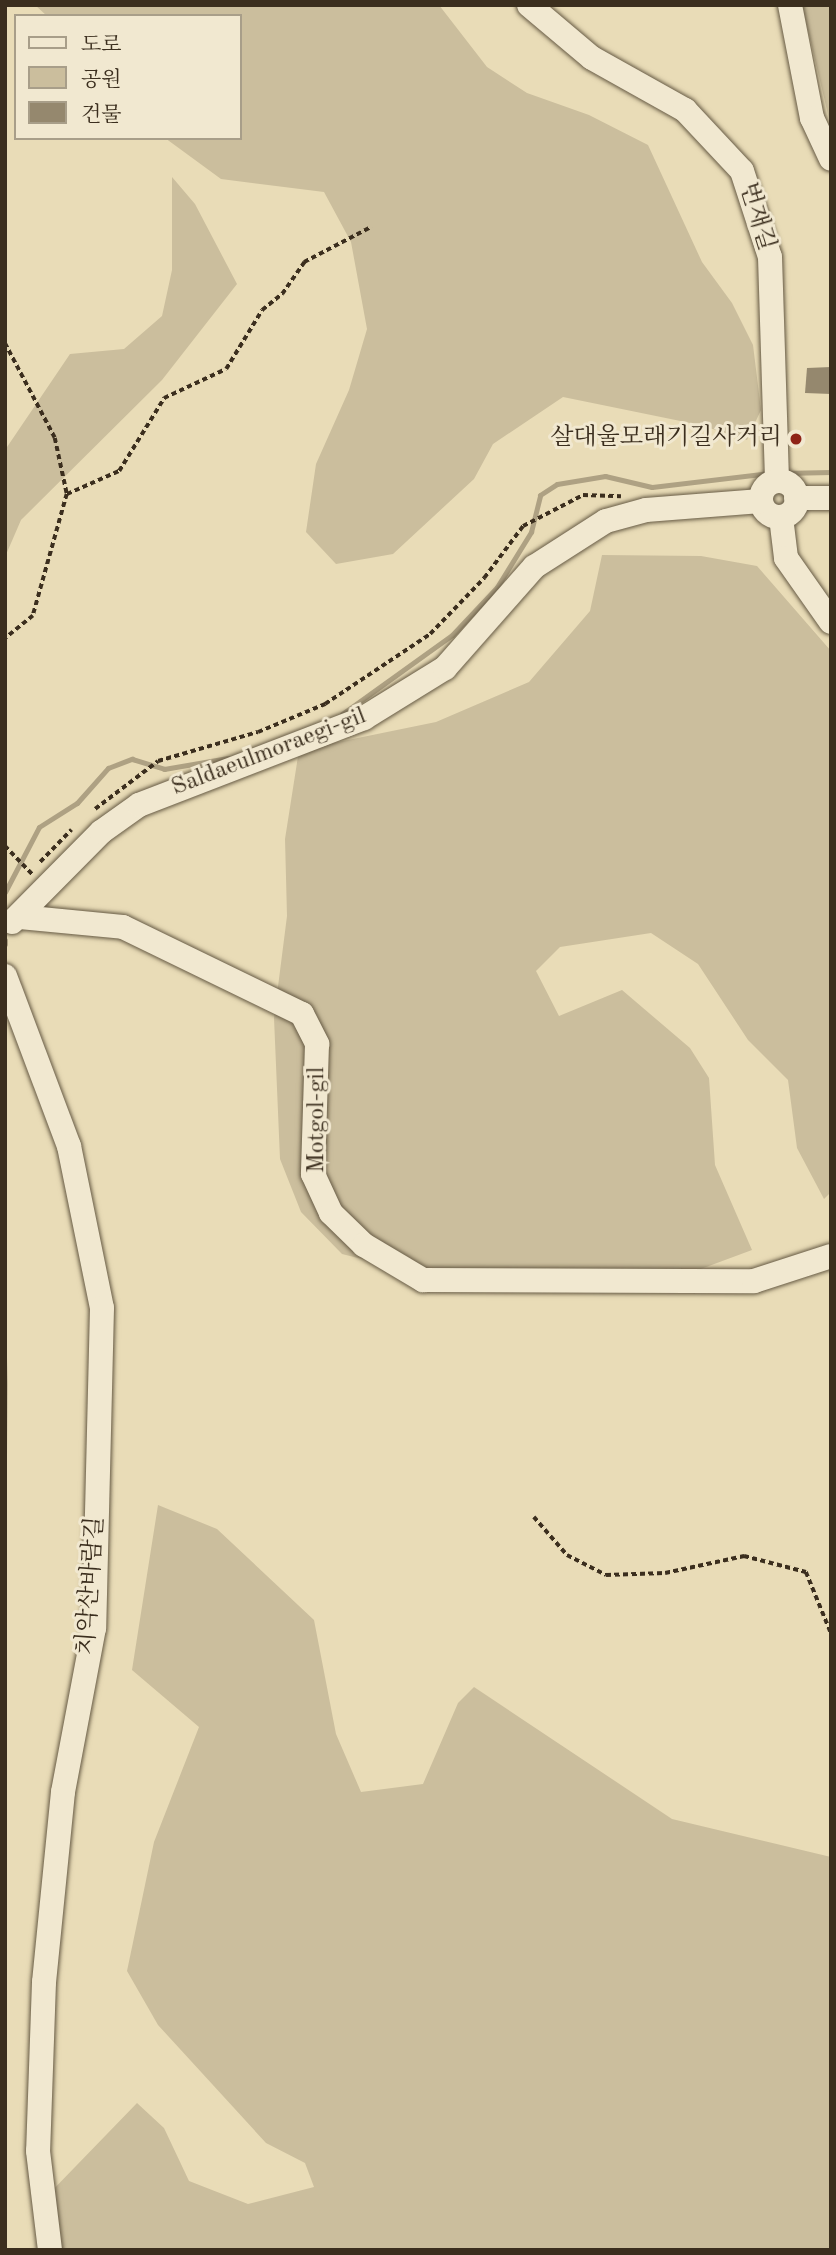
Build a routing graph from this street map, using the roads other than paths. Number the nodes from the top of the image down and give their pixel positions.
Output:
1 (529, 5) edge
2 (790, 5) edge
3 (831, 159) edge
4 (776, 470) junction
5 (831, 498) edge
6 (761, 501) junction
7 (789, 507) junction
8 (831, 622) edge
9 (11, 922) edge
10 (5, 976) edge
11 (831, 1256) edge
12 (50, 2250) edge

1 - 4 street, 번재길
2 - 3 street
4 - 6 street
4 - 7 street
5 - 7 street
6 - 7 street
6 - 9 street, Saldaeulmoraegi-gil
7 - 8 street
9 - 11 street, Motgol-gil
10 - 12 street, 치악산바람길

